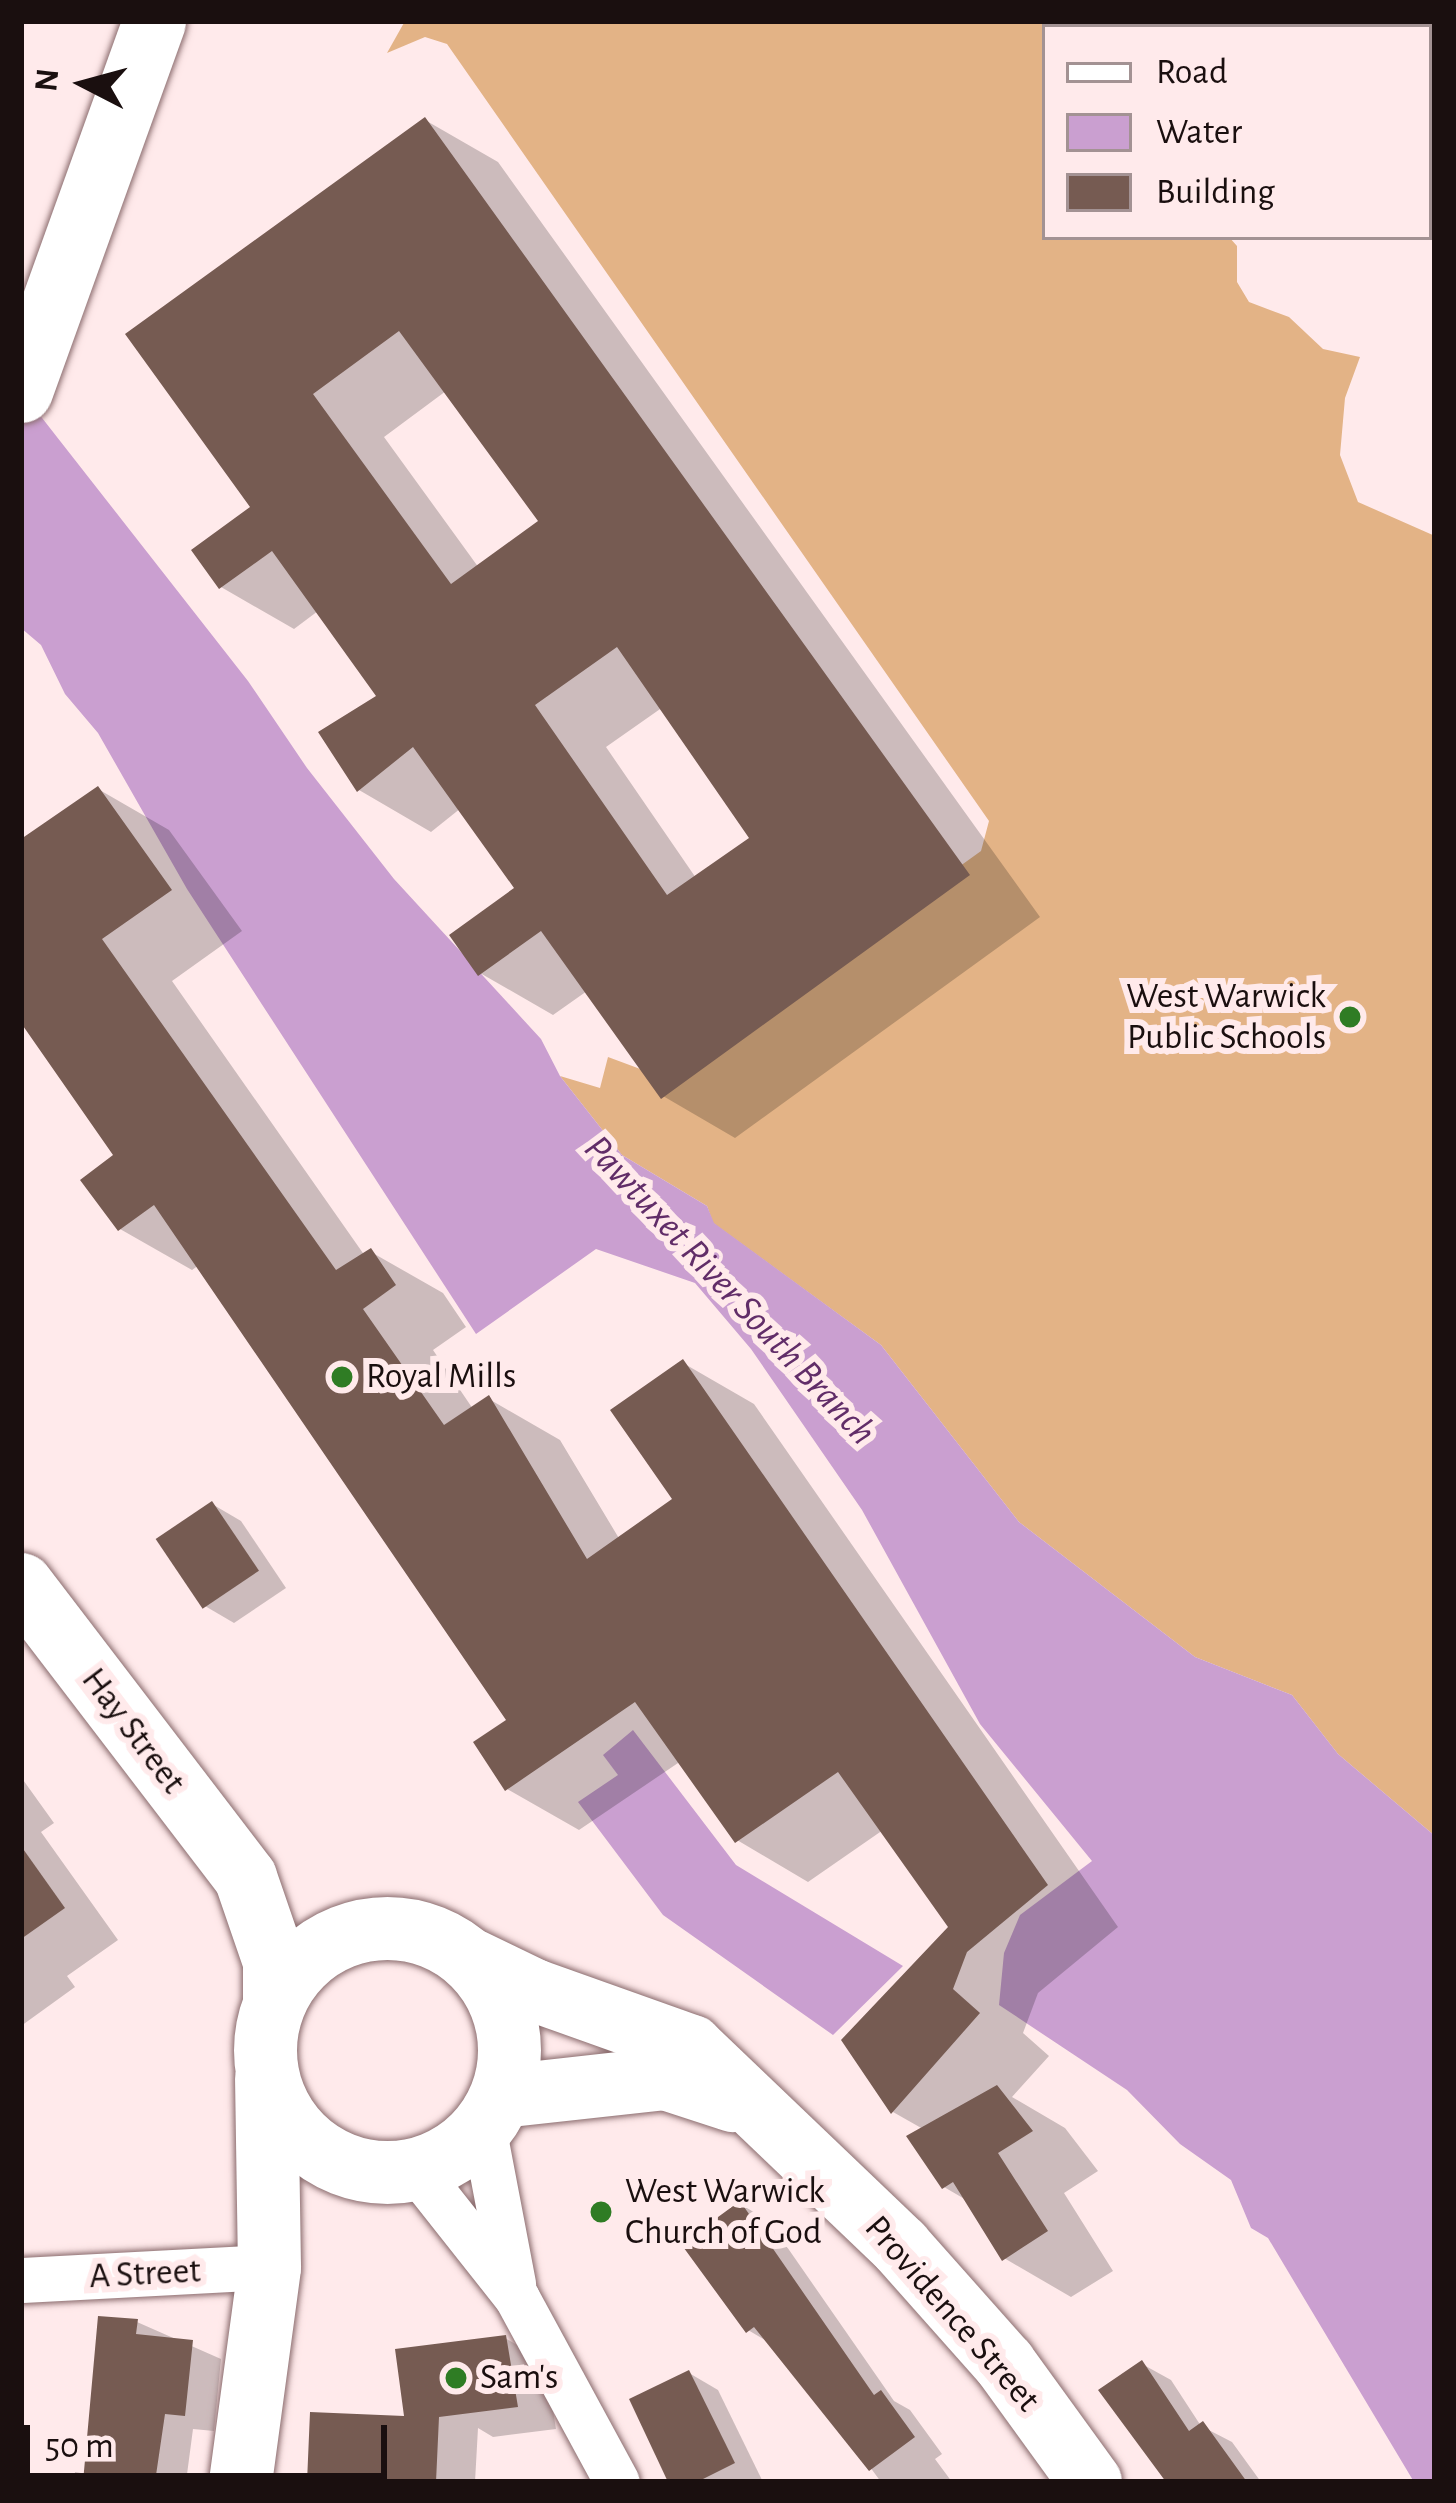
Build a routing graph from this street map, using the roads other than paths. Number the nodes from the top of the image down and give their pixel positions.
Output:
1 (154, 21) edge
2 (30, 365) edge
3 (21, 1584) edge
4 (245, 1877) junction
5 (380, 1927) junction
6 (472, 1960) junction
7 (274, 2002) junction
8 (266, 2066) junction
9 (751, 2107) junction
10 (492, 2111) junction
11 (397, 2171) junction
12 (269, 2267) junction
13 (21, 2280) edge
14 (517, 2298) junction
15 (240, 2482) edge
16 (617, 2482) edge
17 (1090, 2482) edge

1 - 2 main road
3 - 4 main road, Hay Street
4 - 5 main road
4 - 7 main road, Hay Street
5 - 6 main road
5 - 7 main road
6 - 9 main road, Providence Street
6 - 10 main road
7 - 8 main road
8 - 11 main road
8 - 12 main road
9 - 10 main road, Providence Street
9 - 17 main road, Providence Street
10 - 11 main road
10 - 14 street
11 - 12 main road
11 - 14 street
12 - 13 street, A Street
12 - 15 main road
14 - 16 street

